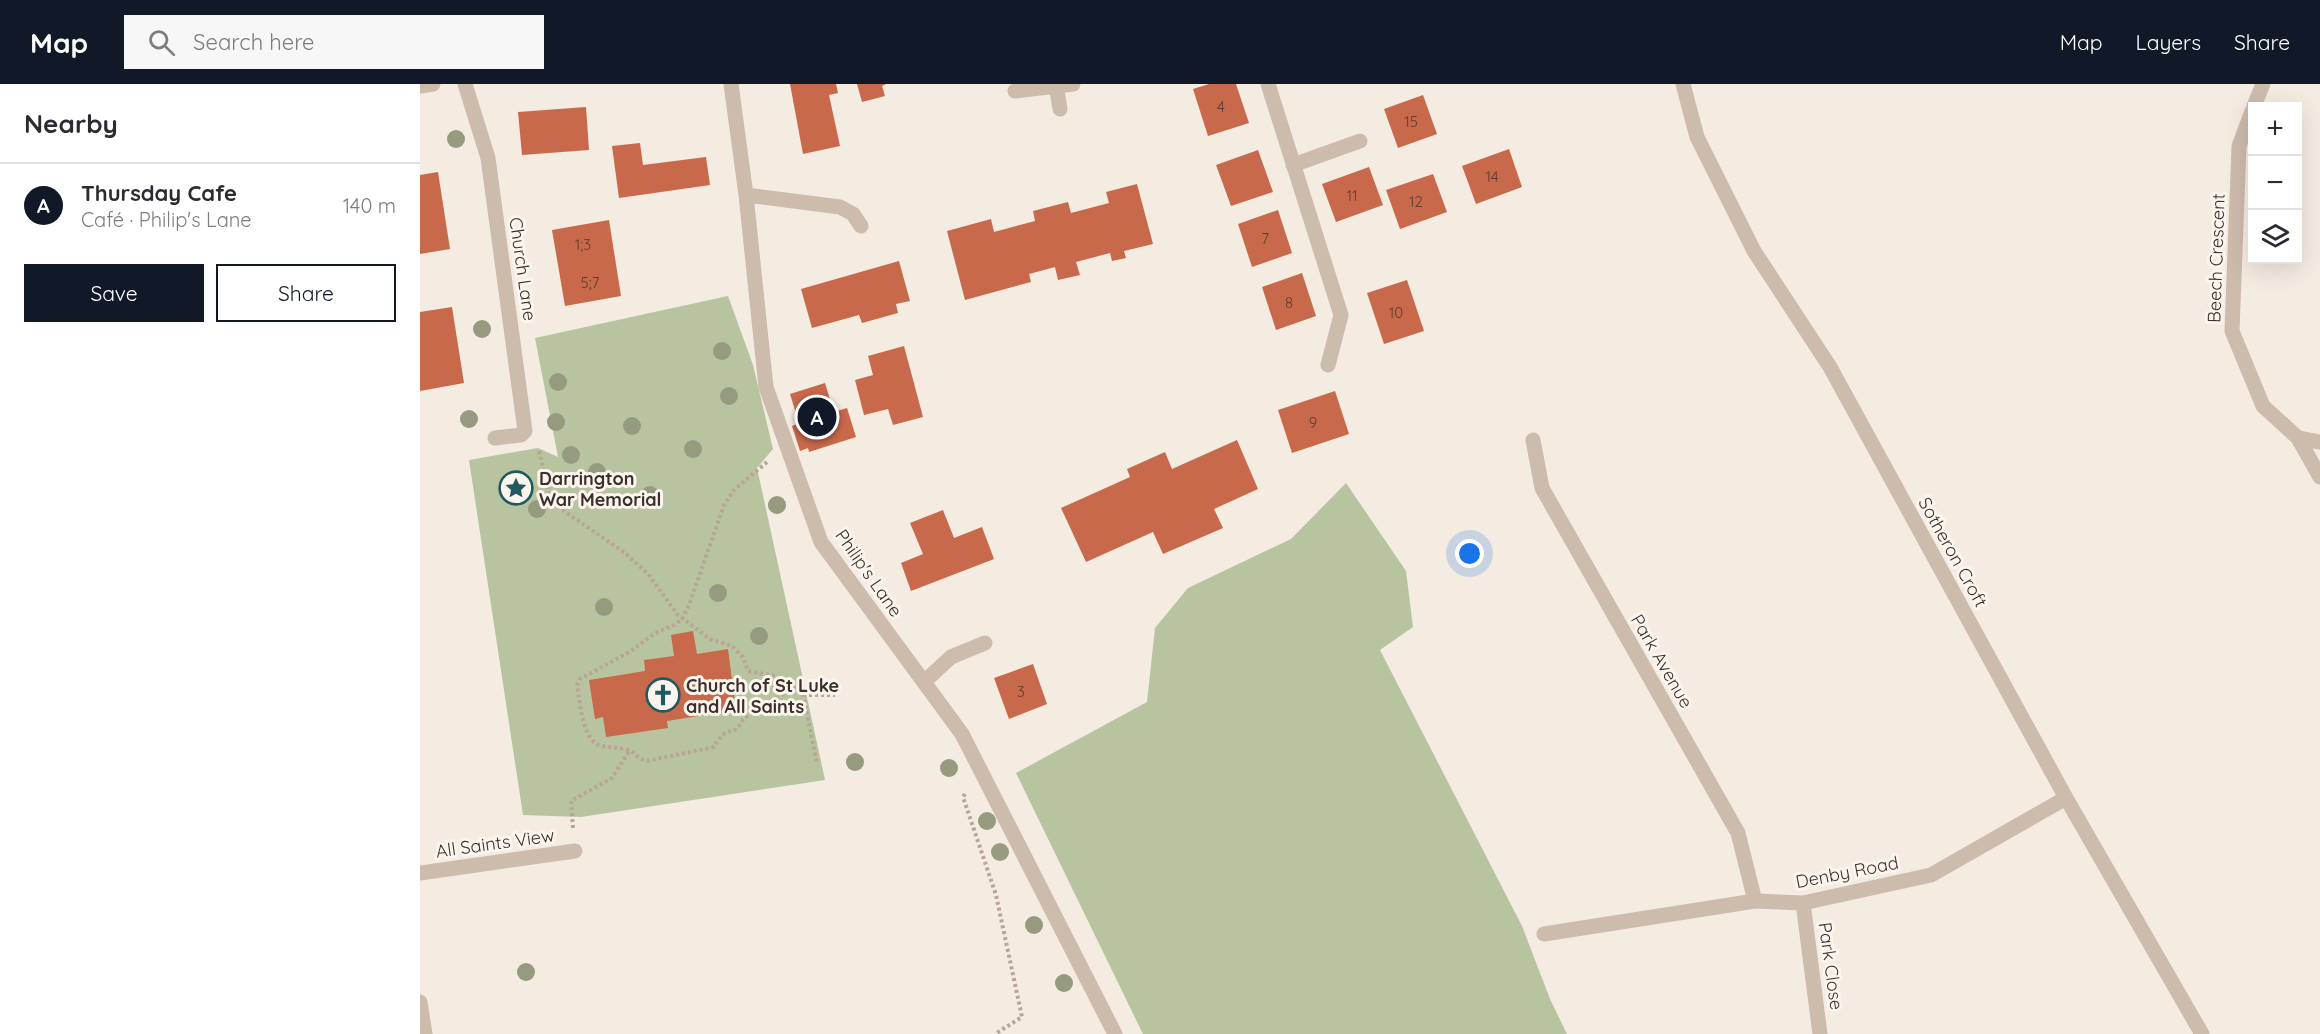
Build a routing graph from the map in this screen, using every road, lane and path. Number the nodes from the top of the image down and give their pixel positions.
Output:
1 (433, 84) edge
2 (465, 84) edge
3 (731, 84) edge
4 (1073, 84) edge
5 (1268, 84) edge
6 (1683, 84) edge
7 (2263, 84) edge
8 (1056, 85) edge
9 (420, 86) edge
10 (1015, 91) dead end
11 (2256, 102) edge
12 (1060, 110) dead end
13 (2248, 122) edge
14 (1360, 141) dead end
15 (1293, 165) junction
16 (746, 195) junction
17 (861, 226) dead end
18 (1328, 365) dead end
19 (525, 431) junction
20 (495, 438) dead end
21 (2298, 438) junction
22 (1533, 440) dead end
23 (2320, 442) edge
24 (789, 449) junction
25 (2320, 477) edge
26 (682, 619) junction
27 (985, 643) dead end
28 (924, 682) junction
29 (792, 689) junction
30 (803, 695) junction
31 (835, 695) dead end
32 (630, 750) junction
33 (817, 763) dead end
34 (979, 766) junction
35 (2066, 798) junction
36 (575, 851) joint
37 (420, 873) edge
38 (1755, 902) junction
39 (1803, 903) junction
40 (1544, 934) dead end
41 (420, 1002) edge
42 (425, 1034) edge
43 (995, 1034) edge
44 (1116, 1034) edge
45 (1820, 1034) edge
46 (2202, 1034) edge

1 - 9 street
2 - 19 street, Church Lane
3 - 16 street, Philip's Lane
4 - 8 street
5 - 15 street
6 - 35 street, Sotheron Croft
7 - 11 street, Beech Crescent
8 - 10 street
8 - 12 street
13 - 21 street, Beech Crescent
14 - 15 street
15 - 18 street
16 - 17 street
16 - 24 street, Philip's Lane
19 - 20 street
19 - 26 path
21 - 23 street
21 - 25 street
22 - 38 street, Park Avenue
24 - 26 path
24 - 28 street, Philip's Lane
26 - 29 path
26 - 32 path
27 - 28 street
28 - 34 street, Philip's Lane
29 - 30 path
29 - 32 path
30 - 31 path
30 - 33 path
32 - 36 path
34 - 43 path
34 - 44 street, Philip's Lane
35 - 39 street, Denby Road
35 - 46 street, Sotheron Croft
36 - 37 street, All Saints View
38 - 39 street, Denby Road
38 - 40 street, Denby Road
39 - 45 street, Park Close
41 - 42 street

